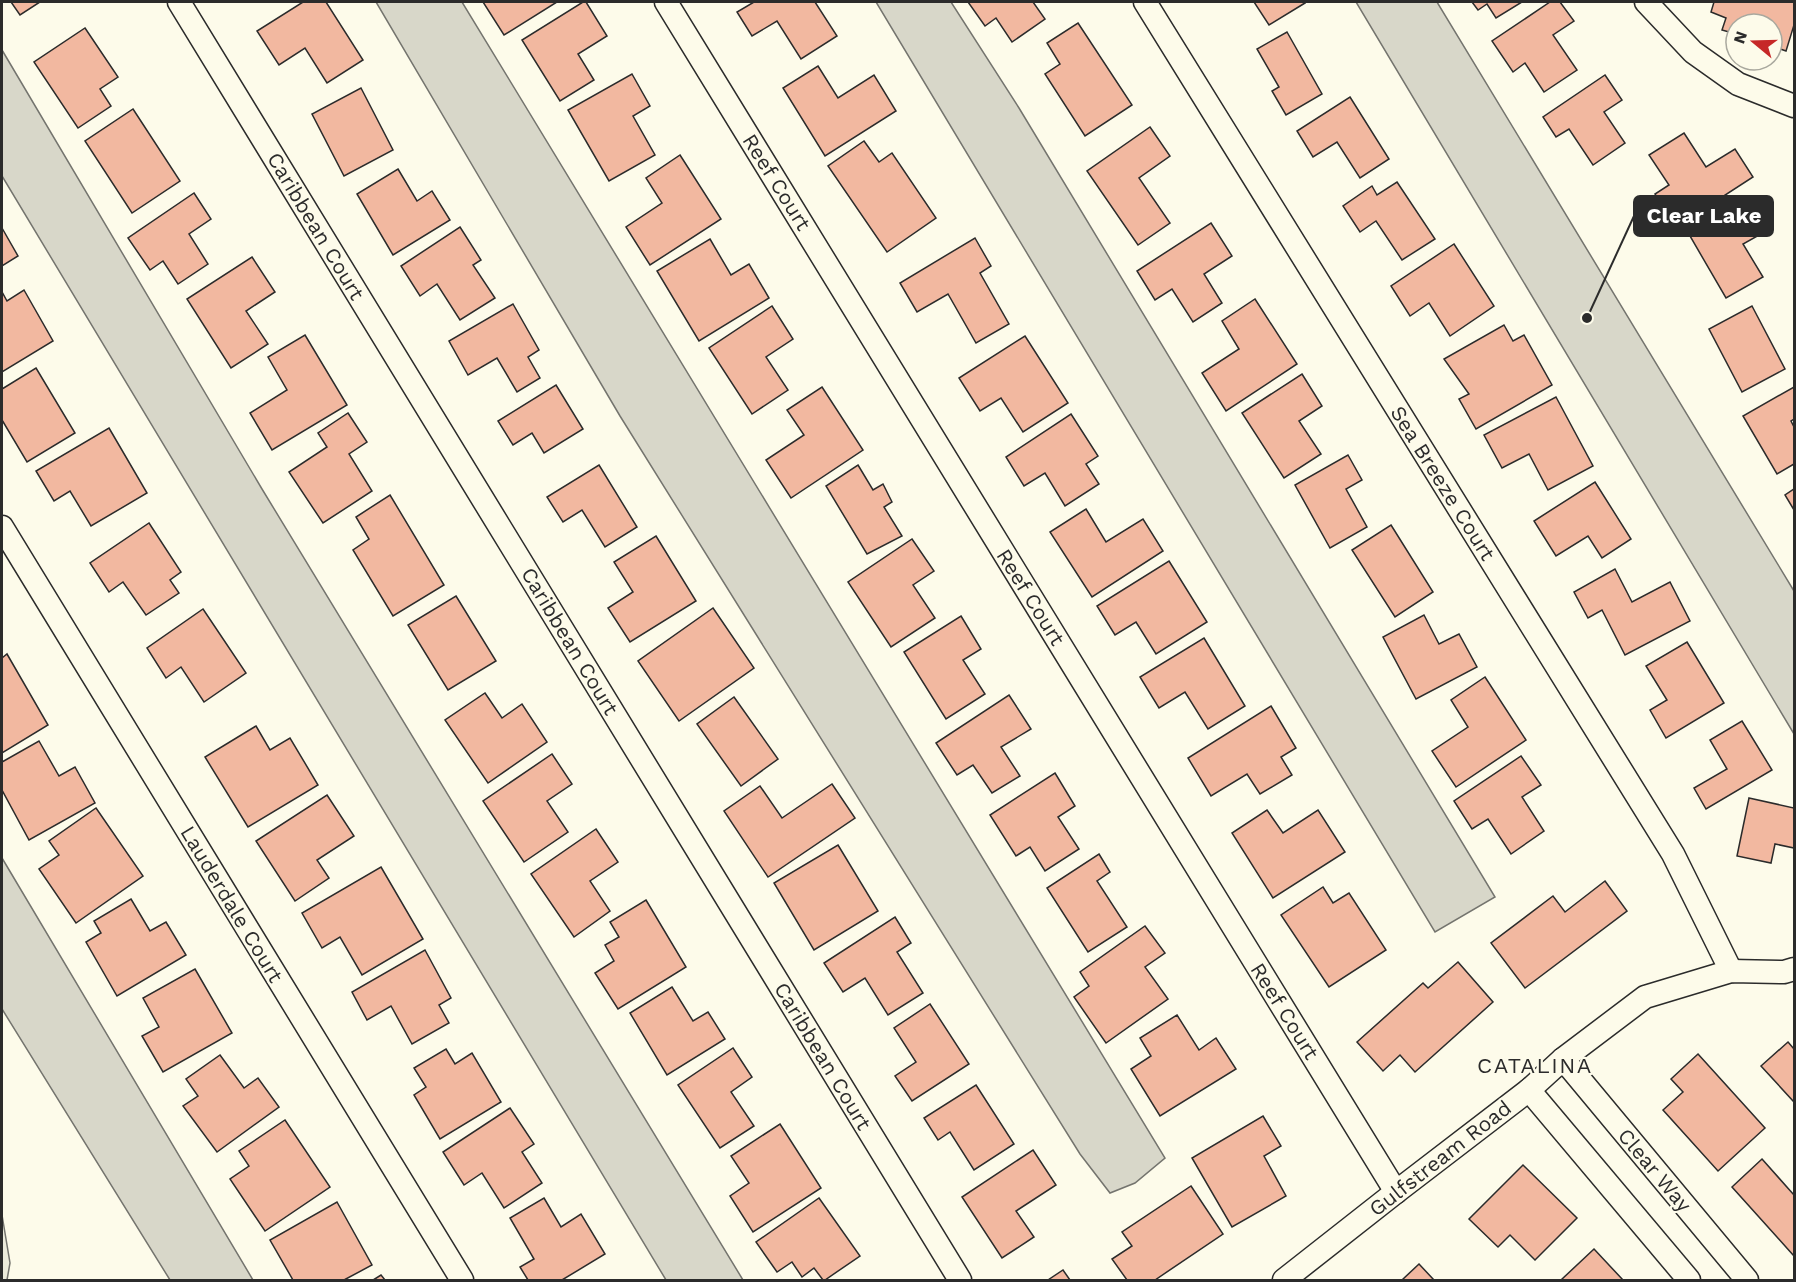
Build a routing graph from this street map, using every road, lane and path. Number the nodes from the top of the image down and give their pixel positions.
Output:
1 (179, 2) edge
2 (666, 2) edge
3 (1145, 2) edge
4 (1646, 2) edge
5 (1794, 106) edge
6 (2, 527) edge
7 (1794, 969) edge
8 (1731, 971) junction
9 (1563, 1059) junction
10 (1529, 1090) junction
11 (1396, 1192) junction
12 (462, 1281) edge
13 (960, 1281) edge
14 (1284, 1281) edge
15 (1689, 1281) edge
16 (1747, 1281) edge

1 - 13 street, Caribbean Court
2 - 11 street, Reef Court
3 - 8 street, Sea Breeze Court
4 - 5 street
6 - 12 street, Lauderdale Court
7 - 8 street, Gulfstream Road
8 - 9 street, Gulfstream Road
9 - 10 street, Gulfstream Road
9 - 16 street, Clear Way
10 - 11 street, Gulfstream Road
10 - 15 street
11 - 14 street, Gulfstream Road

